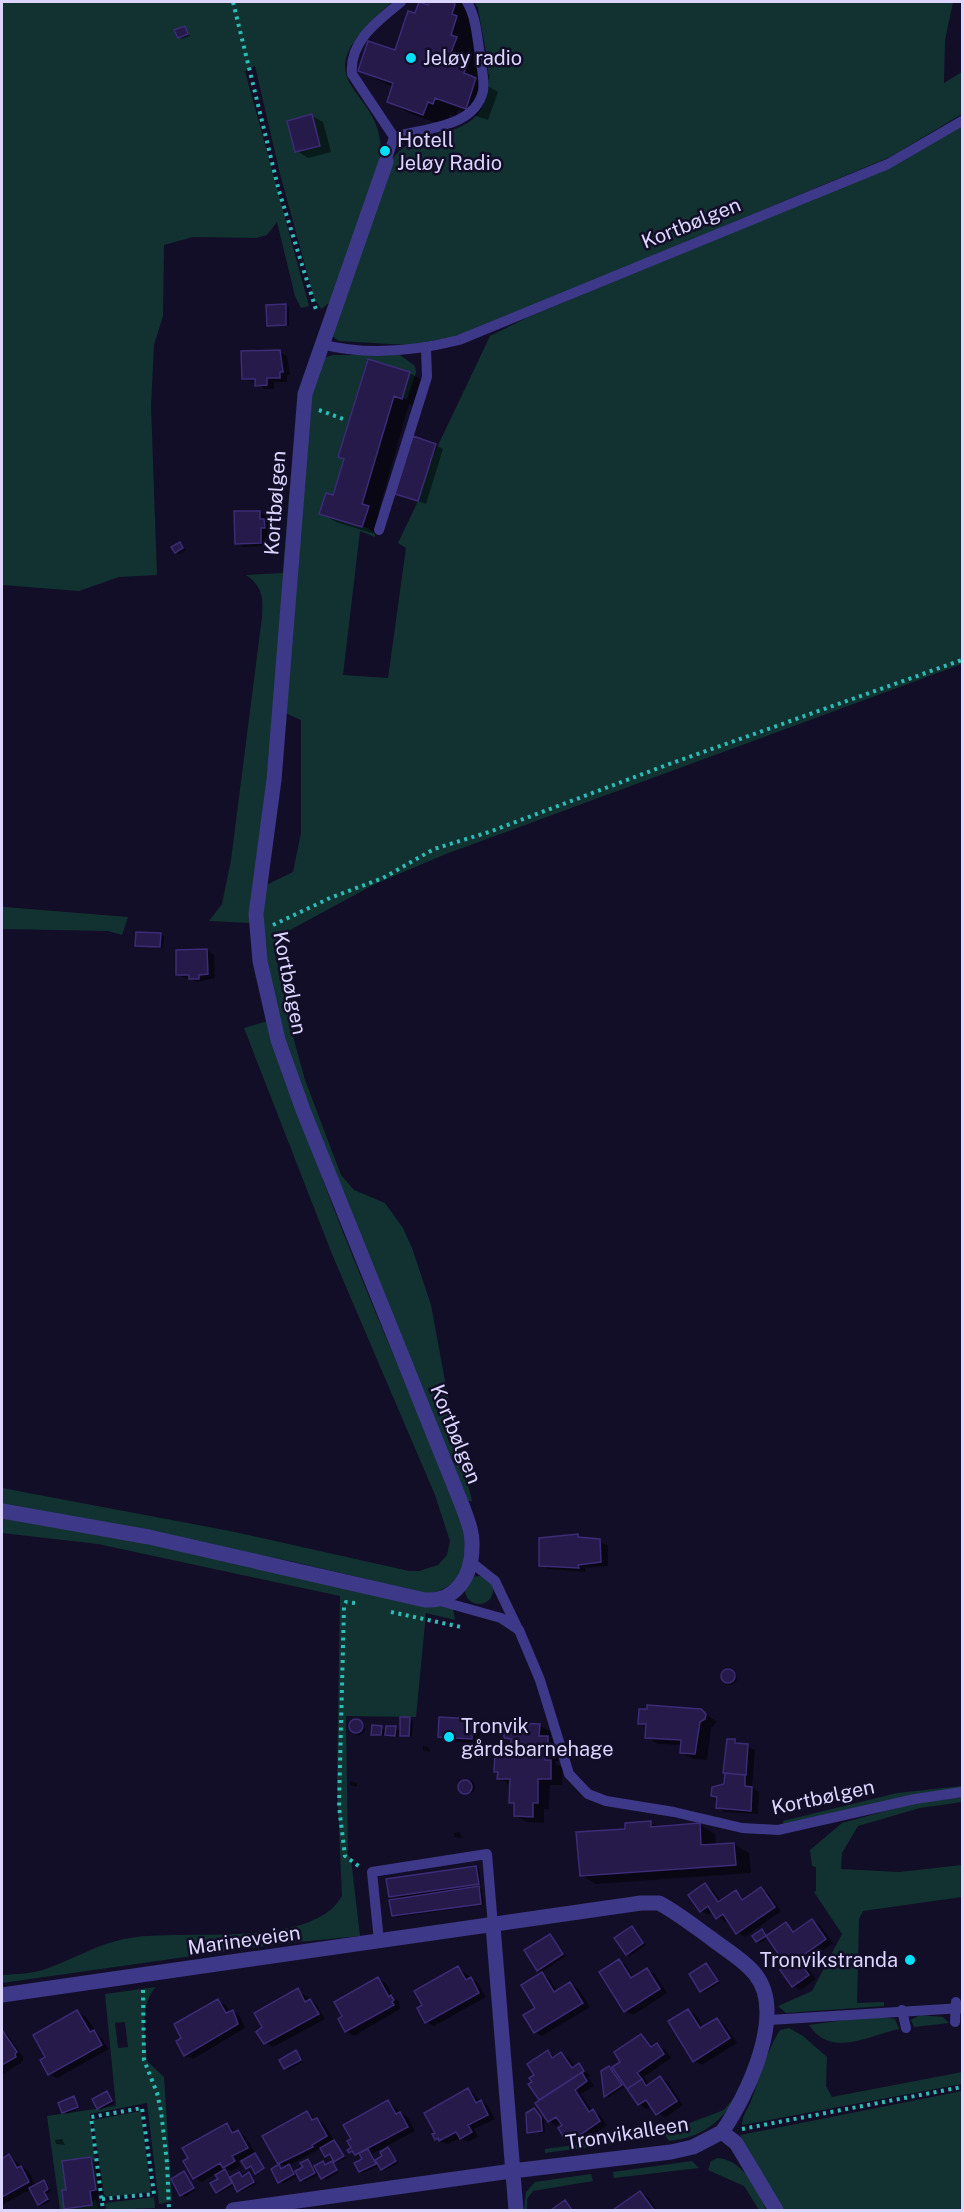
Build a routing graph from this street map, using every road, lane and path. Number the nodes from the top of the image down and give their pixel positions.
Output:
1 (233, 2) edge
2 (401, 2) edge
3 (467, 2) edge
4 (963, 121) edge
5 (394, 137) junction
6 (386, 162) joint
7 (327, 328) junction
8 (321, 344) junction
9 (426, 348) junction
10 (304, 405) junction
11 (346, 420) dead end
12 (379, 530) dead end
13 (963, 660) edge
14 (258, 932) junction
15 (2, 1510) edge
16 (471, 1562) junction
17 (440, 1601) junction
18 (357, 1604) dead end
19 (389, 1611) dead end
20 (461, 1627) dead end
21 (519, 1630) junction
22 (963, 1792) edge
23 (372, 1872) junction
24 (493, 1926) junction
25 (379, 1941) junction
26 (143, 1975) junction
27 (2, 1995) edge
28 (958, 2006) edge
29 (905, 2008) junction
30 (769, 2020) junction
31 (955, 2022) dead end
32 (906, 2028) dead end
33 (963, 2087) edge
34 (722, 2132) junction
35 (512, 2171) junction
36 (102, 2199) junction
37 (103, 2211) edge
38 (169, 2211) edge
39 (233, 2211) edge
40 (516, 2211) edge
41 (776, 2211) edge

1 - 7 path
2 - 5 lane
3 - 5 lane
4 - 9 lane, Kortbølgen
5 - 6 lane
6 - 7 street, Kortbølgen
7 - 8 street, Kortbølgen
8 - 9 lane, Kortbølgen
8 - 10 street, Kortbølgen
9 - 12 lane
10 - 11 path
10 - 14 street, Kortbølgen
13 - 14 path
14 - 16 street, Kortbølgen
15 - 17 street
16 - 17 street, Kortbølgen
16 - 21 lane, Kortbølgen
17 - 21 lane
18 - 23 path
19 - 20 path
21 - 22 lane, Kortbølgen
23 - 24 lane
23 - 25 lane
24 - 25 street, Marineveien
24 - 30 street, Marineveien
24 - 35 street
25 - 26 street, Marineveien
26 - 27 street, Marineveien
26 - 38 path
28 - 29 lane
28 - 31 lane
29 - 30 lane
29 - 32 lane
30 - 34 street, Marineveien
33 - 34 path
34 - 35 street, Tronvikalleen
34 - 41 street
35 - 39 street, Tronvikalleen
35 - 40 street
36 - 36 path
36 - 37 path

